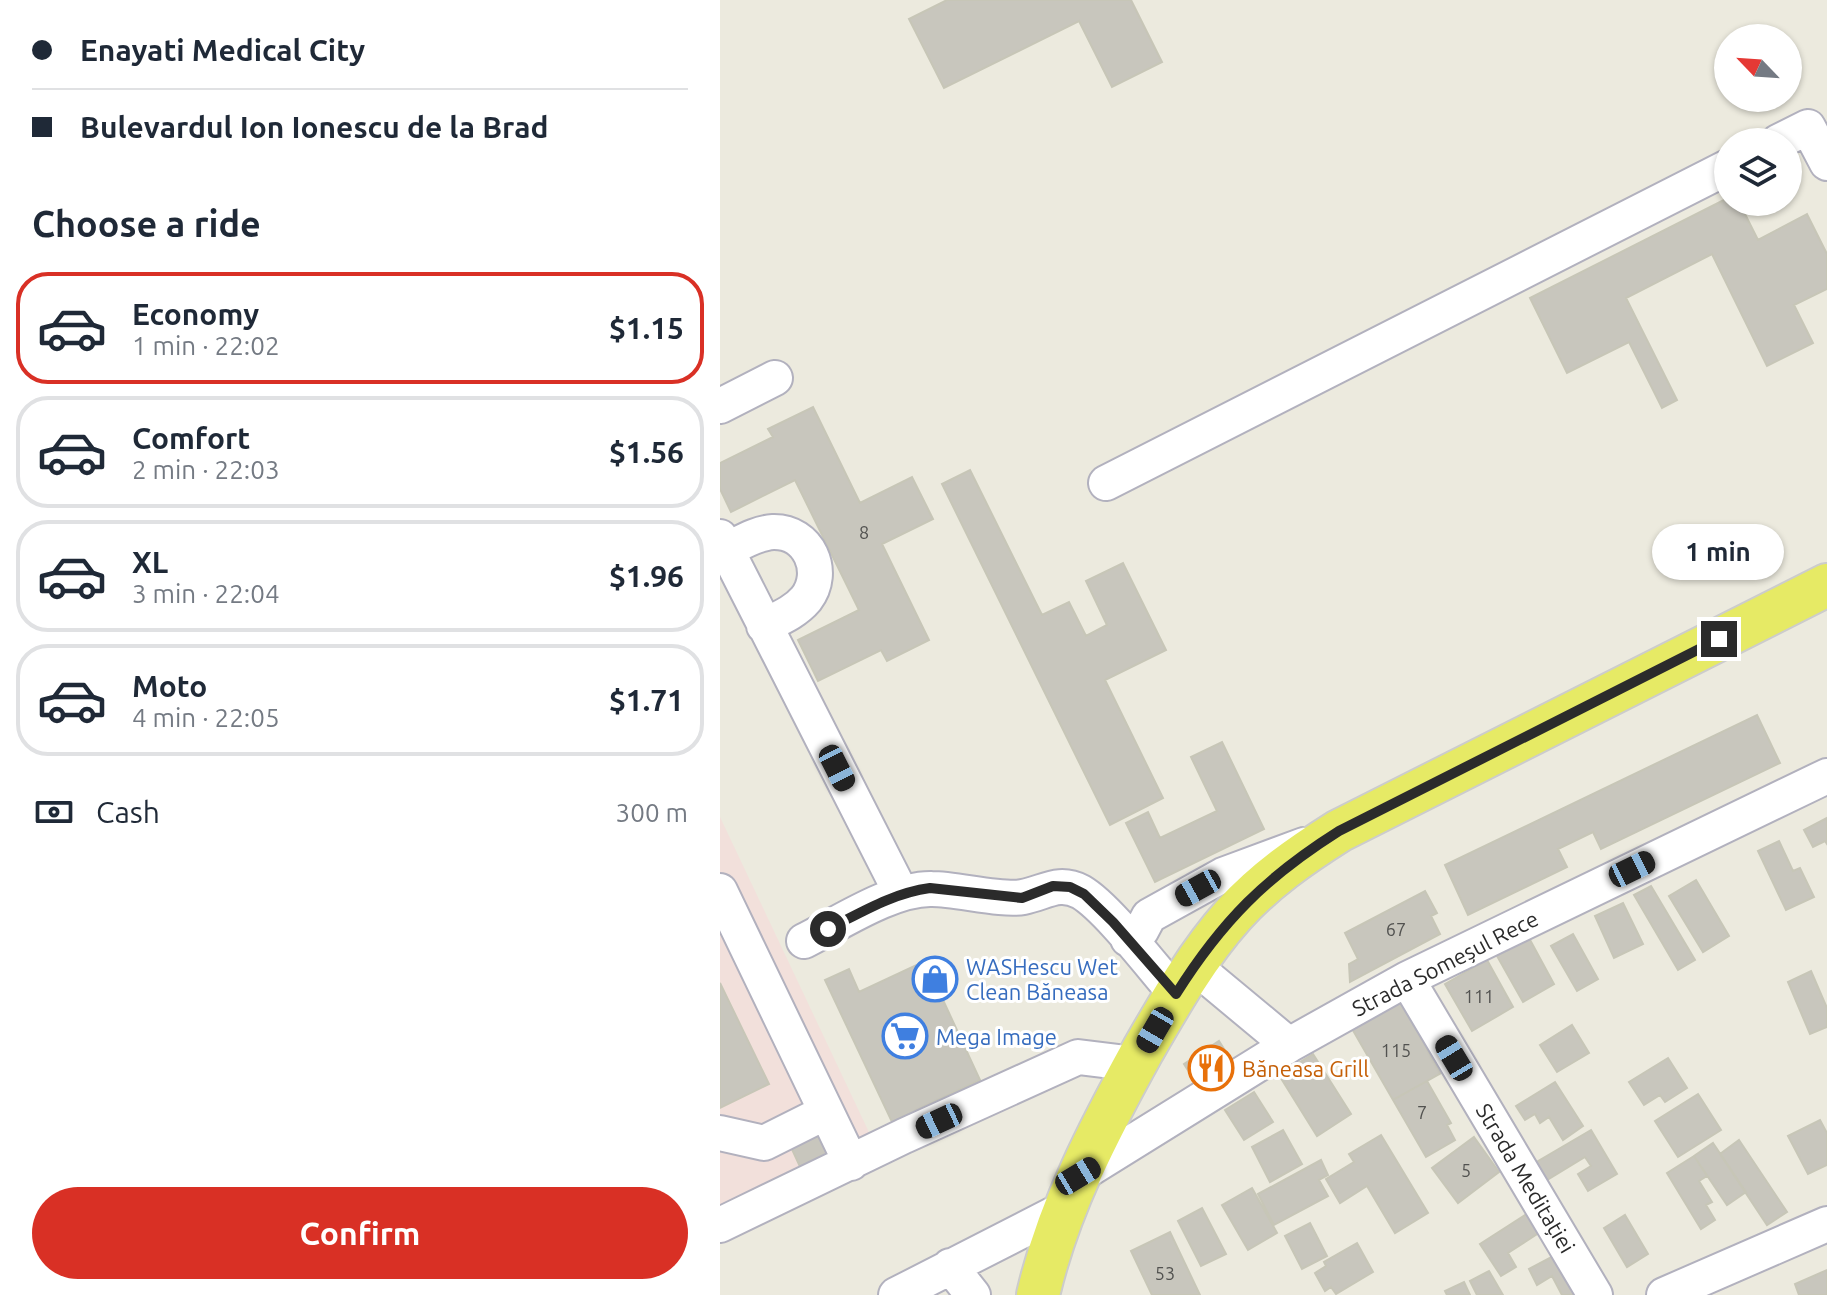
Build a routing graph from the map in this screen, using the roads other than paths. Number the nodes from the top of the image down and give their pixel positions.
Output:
1 (1802, 130) edge
2 (1827, 163) edge
3 (1714, 174) edge
4 (775, 378) dead end
5 (720, 406) edge
6 (1106, 483) dead end
7 (723, 544) edge
8 (1827, 585) edge
9 (764, 626) junction
10 (1827, 776) edge
11 (1339, 831) junction
12 (720, 891) edge
13 (901, 893) junction
14 (1128, 939) junction
15 (804, 941) dead end
16 (1407, 979) junction
17 (1185, 980) junction
18 (1289, 1045) junction
19 (1135, 1064) junction
20 (826, 1112) junction
21 (720, 1133) edge
22 (764, 1143) junction
23 (851, 1163) junction
24 (789, 1192) junction
25 (1071, 1193) junction
26 (723, 1212) edge
27 (1827, 1224) edge
28 (950, 1266) junction
29 (896, 1295) edge
30 (973, 1295) edge
31 (1038, 1295) edge
32 (1595, 1295) edge
33 (1664, 1295) edge

1 - 2 street
3 - 6 street
4 - 5 street
7 - 9 street
7 - 9 street
8 - 11 main road
9 - 13 street
10 - 16 street, Strada Someșul Rece
11 - 14 street
11 - 17 main road
12 - 20 street
13 - 14 street
13 - 15 street
14 - 17 street
16 - 18 street, Strada Someșul Rece
16 - 32 street, Strada Meditației
17 - 18 street
17 - 19 main road
18 - 25 street, Strada Someșul Rece
19 - 23 street
19 - 25 main road
20 - 22 street
20 - 23 street
21 - 22 street
22 - 24 street
23 - 24 street
24 - 26 street
25 - 28 street, Strada Someșul Rece
25 - 31 main road
27 - 33 street
28 - 29 street, Strada Someșul Rece
28 - 30 street

